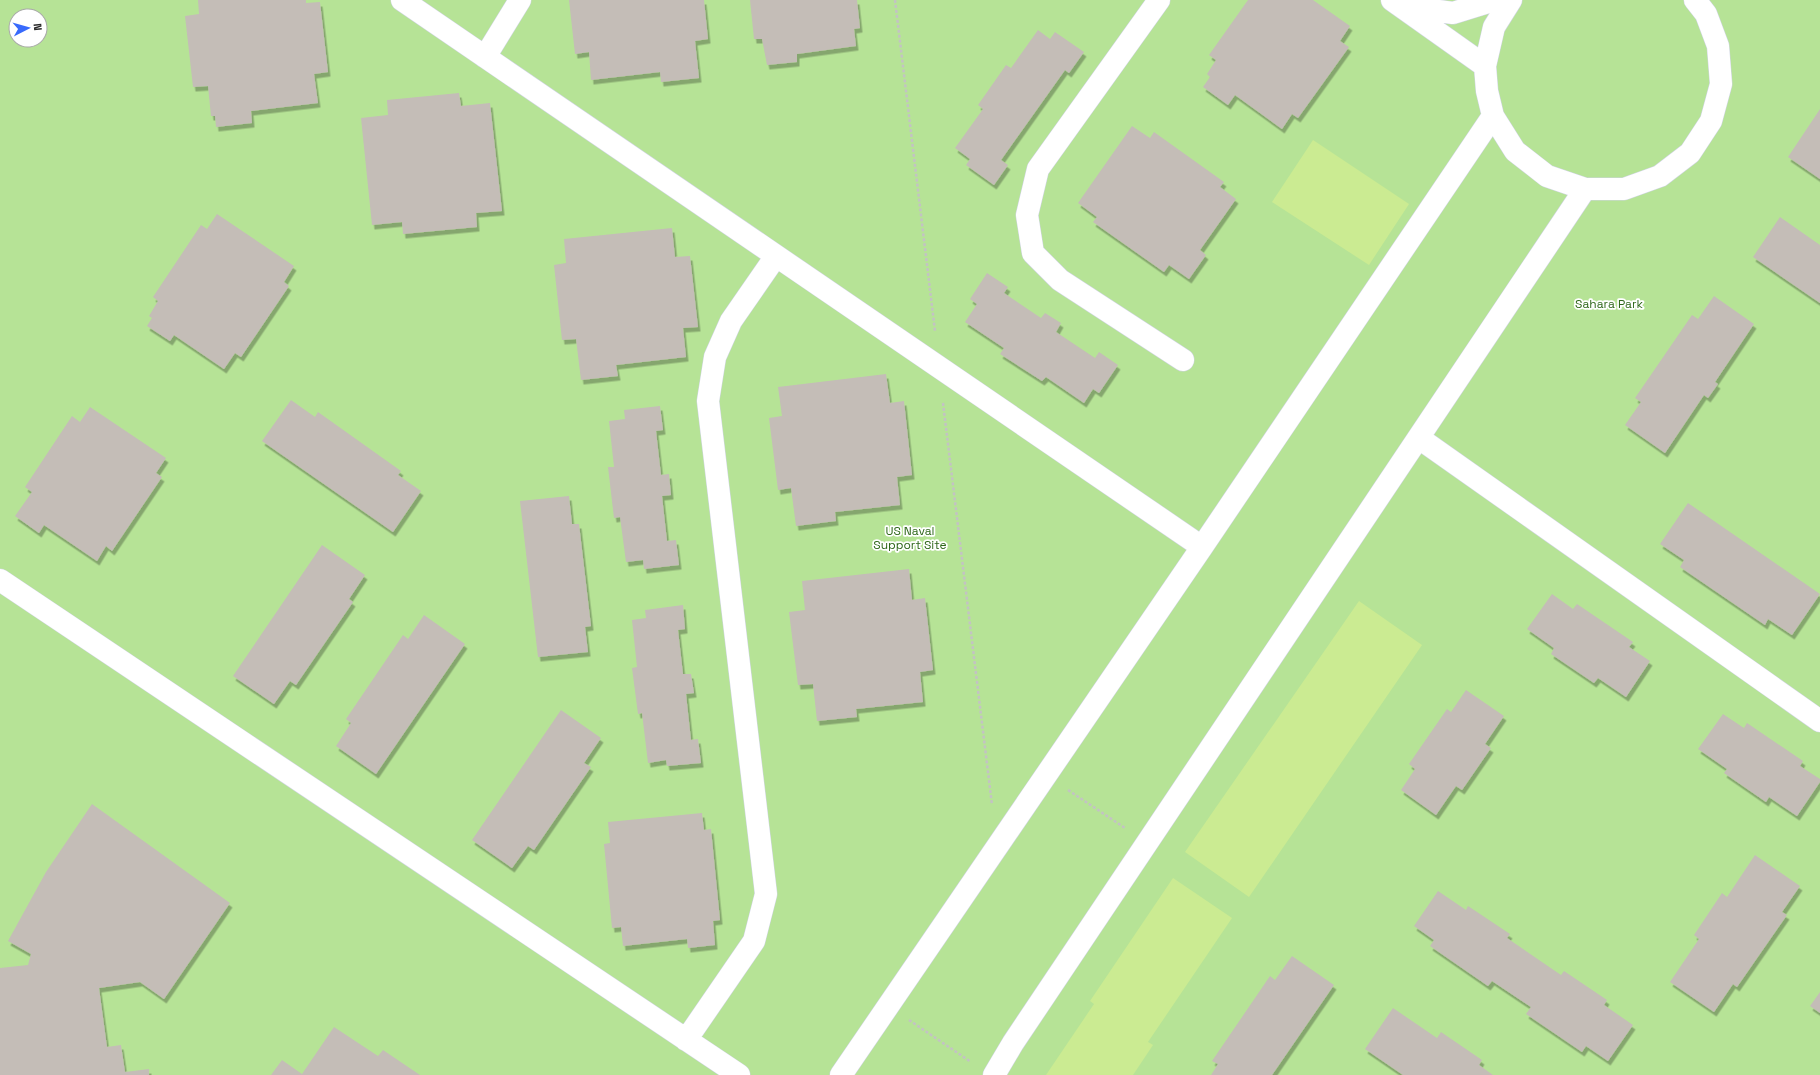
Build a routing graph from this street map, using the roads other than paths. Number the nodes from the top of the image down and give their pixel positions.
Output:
1 (402, 0) edge
2 (520, 0) edge
3 (1159, 0) edge
4 (1495, 0) edge
5 (1511, 0) edge
6 (1695, 0) edge
7 (1708, 0) edge
8 (1395, 2) edge
9 (1718, 46) junction
10 (486, 57) junction
11 (1485, 66) junction
12 (1493, 116) junction
13 (1585, 190) junction
14 (776, 256) junction
15 (1183, 360) dead end
16 (1419, 438) junction
17 (1202, 547) junction
18 (0, 580) edge
19 (1820, 721) edge
20 (686, 1040) junction
21 (986, 1071) edge
22 (739, 1075) edge
23 (841, 1075) edge

1 - 10 street
2 - 10 street
3 - 15 street
4 - 8 street
5 - 11 street
6 - 9 street
7 - 9 street
8 - 11 street
9 - 13 street
10 - 14 street
11 - 12 street
12 - 13 street
12 - 17 street
13 - 16 street
14 - 17 street
14 - 20 street
16 - 19 street
16 - 21 street
17 - 23 street
18 - 20 street
20 - 22 street

